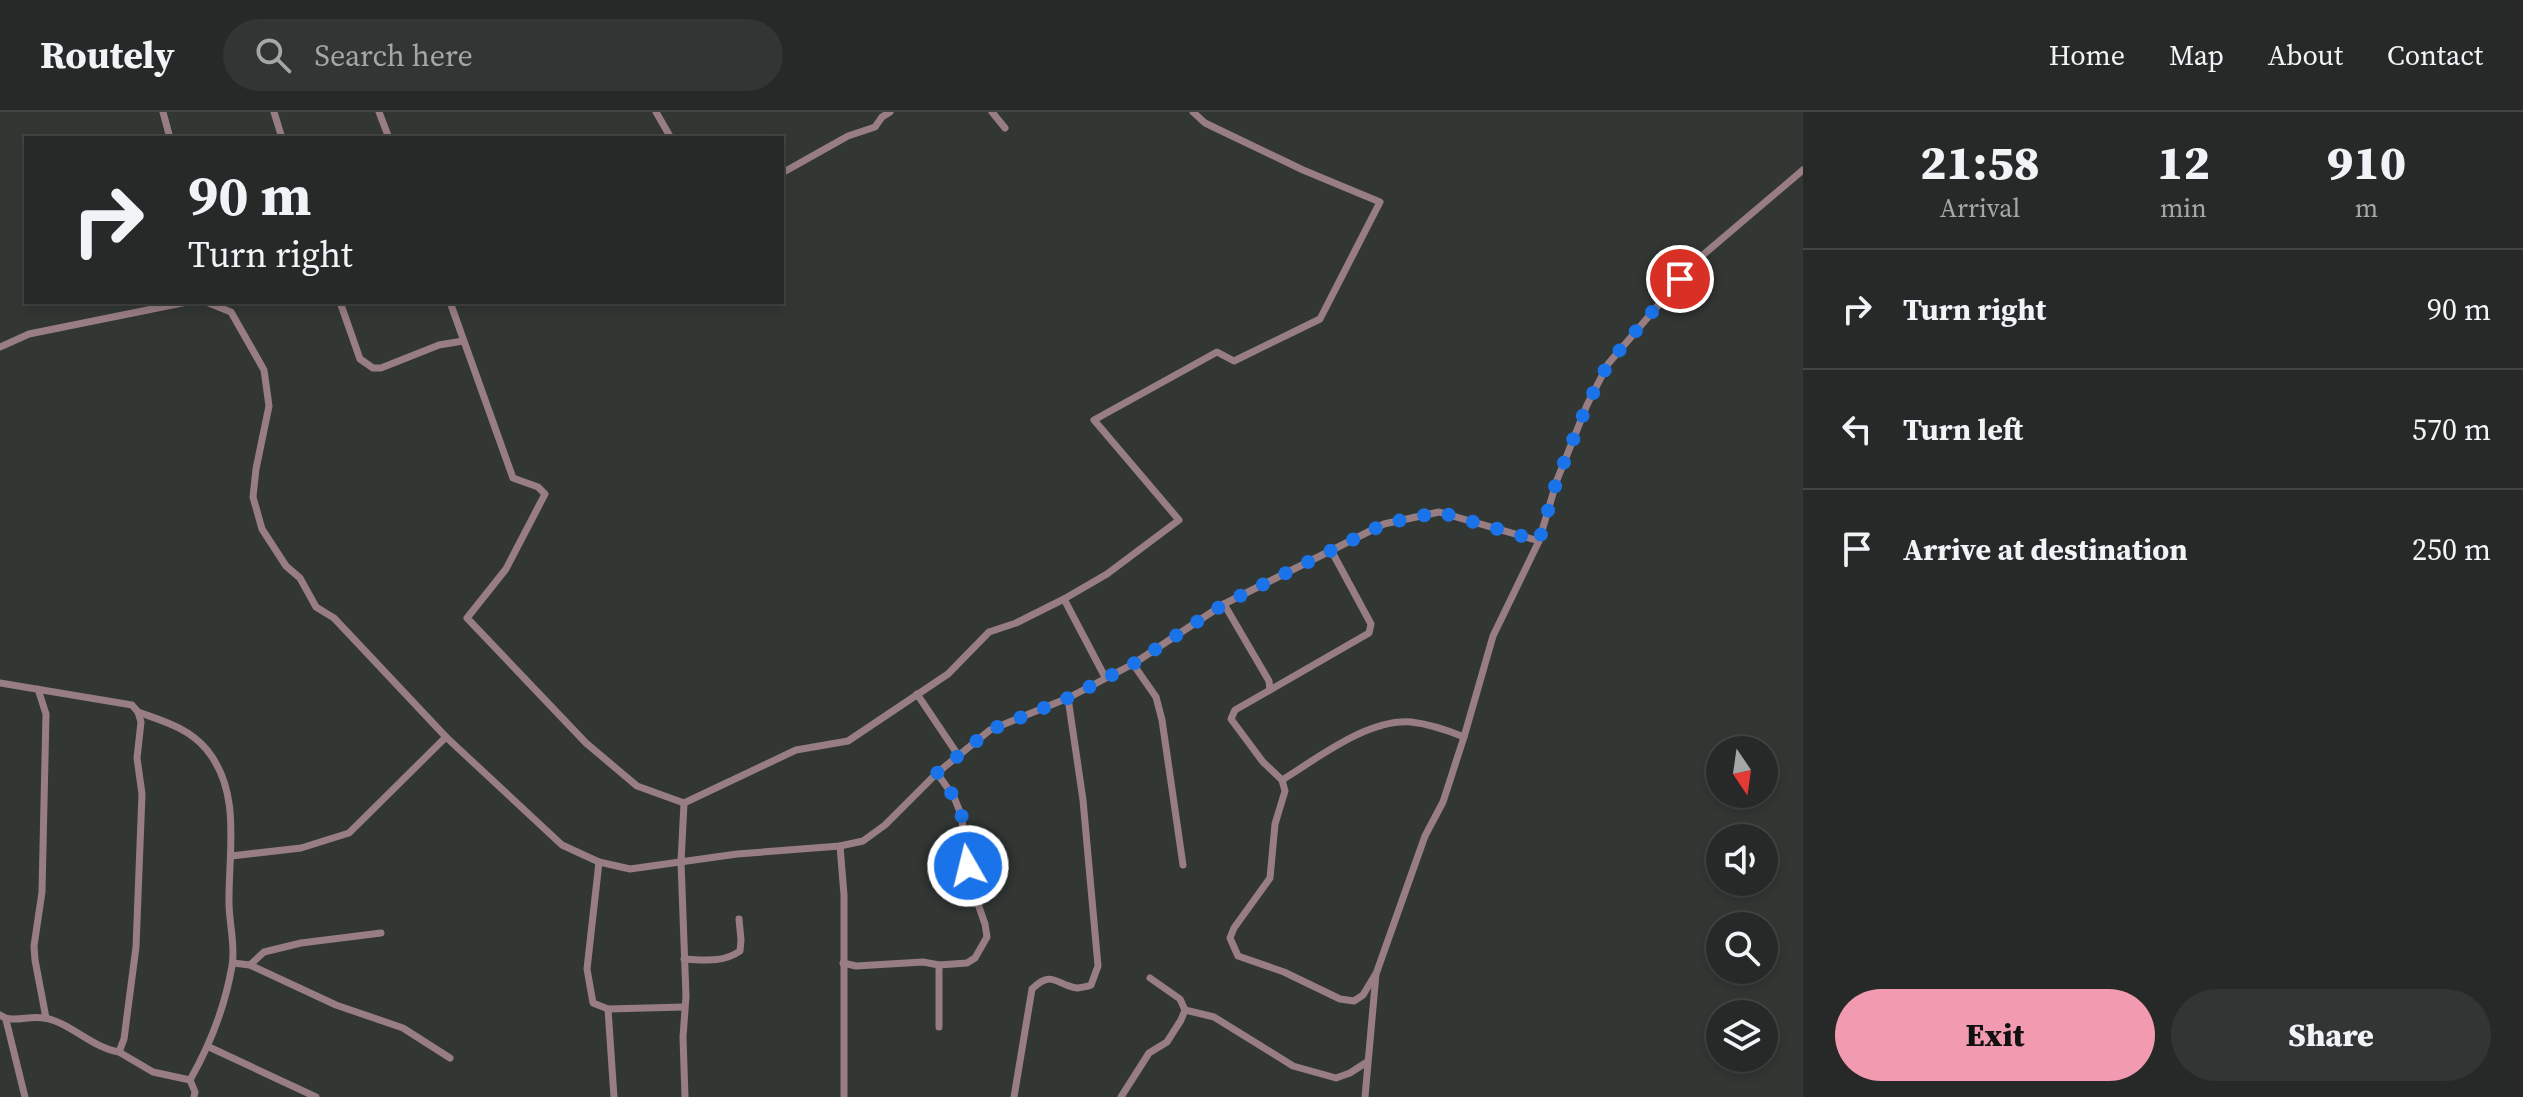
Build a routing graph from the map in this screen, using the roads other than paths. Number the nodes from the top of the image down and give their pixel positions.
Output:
1 (163, 112) edge
2 (379, 112) edge
3 (656, 112) edge
4 (890, 112) edge
5 (992, 112) edge
6 (1193, 112) edge
7 (277, 113) edge
8 (880, 114) edge
9 (1005, 128) dead end
10 (169, 136) edge
11 (282, 136) edge
12 (388, 136) edge
13 (670, 136) edge
14 (1803, 170) edge
15 (784, 172) edge
16 (177, 304) edge
17 (211, 304) edge
18 (341, 304) edge
19 (451, 304) edge
20 (463, 341) junction
21 (0, 347) edge
22 (1539, 541) junction
23 (1331, 550) junction
24 (1064, 599) junction
25 (1224, 604) junction
26 (1133, 664) junction
27 (1105, 677) junction
28 (0, 683) edge
29 (38, 689) junction
30 (1270, 690) junction
31 (917, 694) junction
32 (1068, 698) junction
33 (138, 712) junction
34 (446, 737) junction
35 (1464, 737) junction
36 (958, 755) junction
37 (937, 773) junction
38 (1282, 780) junction
39 (684, 803) junction
40 (840, 846) junction
41 (231, 856) junction
42 (599, 862) junction
43 (681, 862) junction
44 (1183, 865) dead end
45 (739, 919) dead end
46 (381, 933) dead end
47 (684, 959) junction
48 (233, 963) junction
49 (843, 963) junction
50 (250, 965) junction
51 (939, 965) junction
52 (1376, 974) junction
53 (1150, 978) dead end
54 (684, 1007) junction
55 (608, 1009) junction
56 (1185, 1010) junction
57 (3, 1018) edge
58 (46, 1018) junction
59 (939, 1027) dead end
60 (209, 1047) junction
61 (119, 1052) junction
62 (450, 1058) dead end
63 (1367, 1062) junction
64 (190, 1080) junction
65 (25, 1097) edge
66 (194, 1097) edge
67 (316, 1097) edge
68 (614, 1097) edge
69 (685, 1097) edge
70 (844, 1097) edge
71 (1014, 1097) edge
72 (1121, 1097) edge
73 (1365, 1097) edge

1 - 10 street
2 - 12 street
3 - 13 street
4 - 8 street
5 - 9 street
6 - 24 street
7 - 11 street
8 - 15 street
14 - 22 street
16 - 21 street
17 - 34 street
18 - 20 street
19 - 20 street
20 - 39 street
22 - 23 street
22 - 35 street
23 - 25 street
23 - 30 street
24 - 27 street
24 - 31 street
25 - 26 street
25 - 30 street
26 - 27 street
26 - 44 street
27 - 32 street
28 - 29 street
29 - 33 street
29 - 58 street
30 - 38 street
31 - 36 street
31 - 39 street
32 - 36 street
32 - 71 street
33 - 41 street
33 - 61 street
34 - 41 street
34 - 42 street
35 - 38 street
35 - 52 street
36 - 37 street
37 - 40 street
37 - 51 street
38 - 52 street
39 - 43 street
40 - 43 street
40 - 49 street
41 - 48 street
42 - 43 street
42 - 55 street
43 - 47 street
45 - 47 street
46 - 50 street
47 - 54 street
48 - 50 street
48 - 60 street
49 - 51 street
49 - 70 street
50 - 62 street
51 - 59 street
52 - 63 street
53 - 56 street
54 - 55 street
54 - 69 street
55 - 68 street
56 - 63 street
56 - 72 street
57 - 58 street
57 - 65 street
58 - 61 street
60 - 64 street
60 - 67 street
61 - 64 street
63 - 73 street
64 - 66 street

